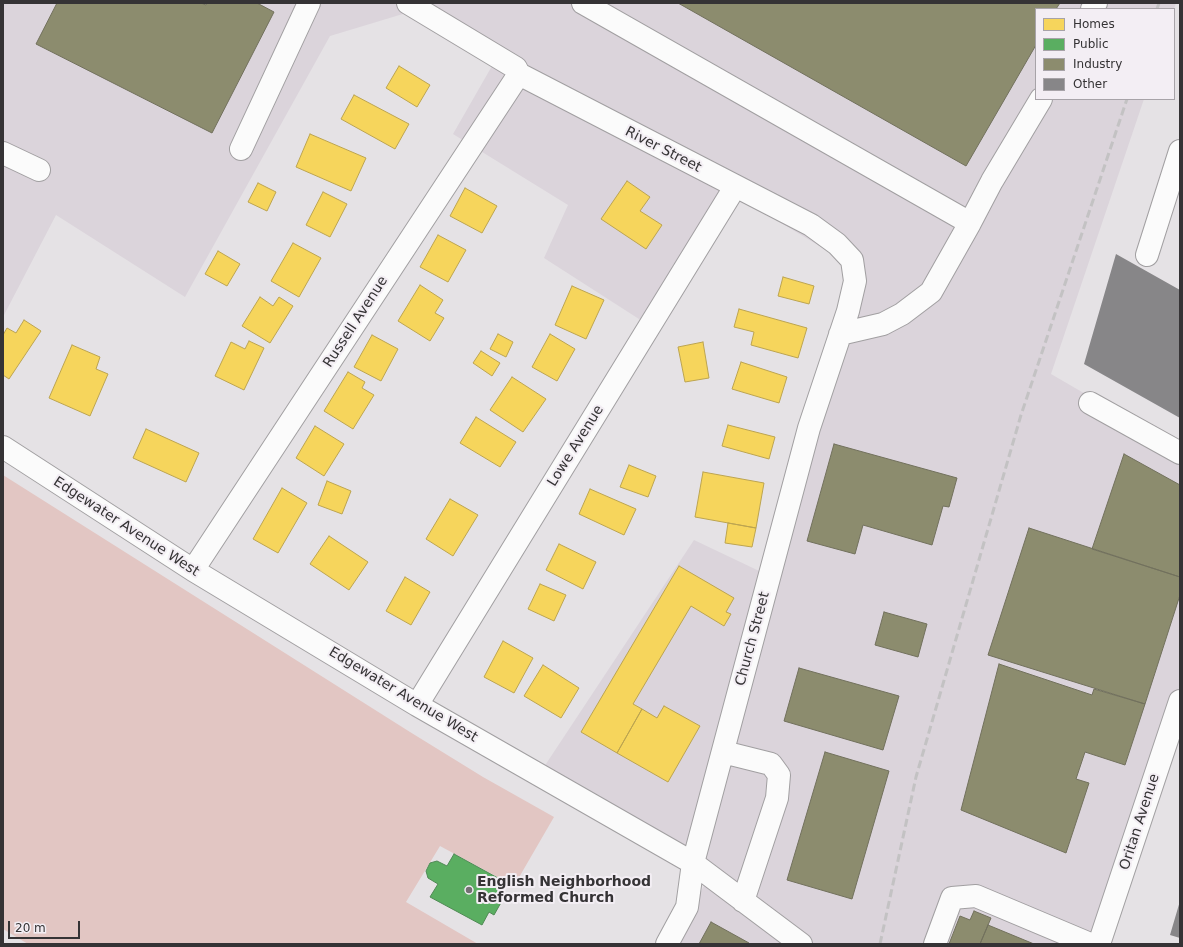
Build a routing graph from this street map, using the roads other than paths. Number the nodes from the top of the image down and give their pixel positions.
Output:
1 (309, 3) edge
2 (408, 3) edge
3 (583, 3) edge
4 (519, 74) junction
5 (1039, 100) edge
6 (241, 149) dead end
7 (1180, 151) edge
8 (3, 153) edge
9 (39, 170) dead end
10 (735, 187) junction
11 (970, 223) junction
12 (1147, 255) dead end
13 (840, 334) junction
14 (1090, 403) dead end
15 (3, 447) edge
16 (1180, 453) edge
17 (194, 570) junction
18 (1180, 701) edge
19 (417, 705) junction
20 (723, 752) junction
21 (693, 863) junction
22 (743, 901) junction
23 (667, 944) edge
24 (801, 944) edge
25 (935, 944) edge
26 (1090, 944) edge
27 (1099, 944) edge

1 - 6 street
2 - 4 street, River Street
3 - 11 street
4 - 10 street, River Street
4 - 17 street, Russell Avenue
5 - 11 street
7 - 12 street
8 - 9 street
10 - 13 street, River Street
10 - 19 street, Lowe Avenue
11 - 13 street
13 - 20 street, Church Street
14 - 16 street
15 - 17 street, Edgewater Avenue West
17 - 19 street, Edgewater Avenue West
18 - 27 street, Oritan Avenue
19 - 21 street, Edgewater Avenue West
20 - 21 street, Church Street
20 - 22 street
21 - 22 street, Edgewater Avenue West
21 - 23 street, Church Street
22 - 24 street, Edgewater Avenue West
25 - 26 street

